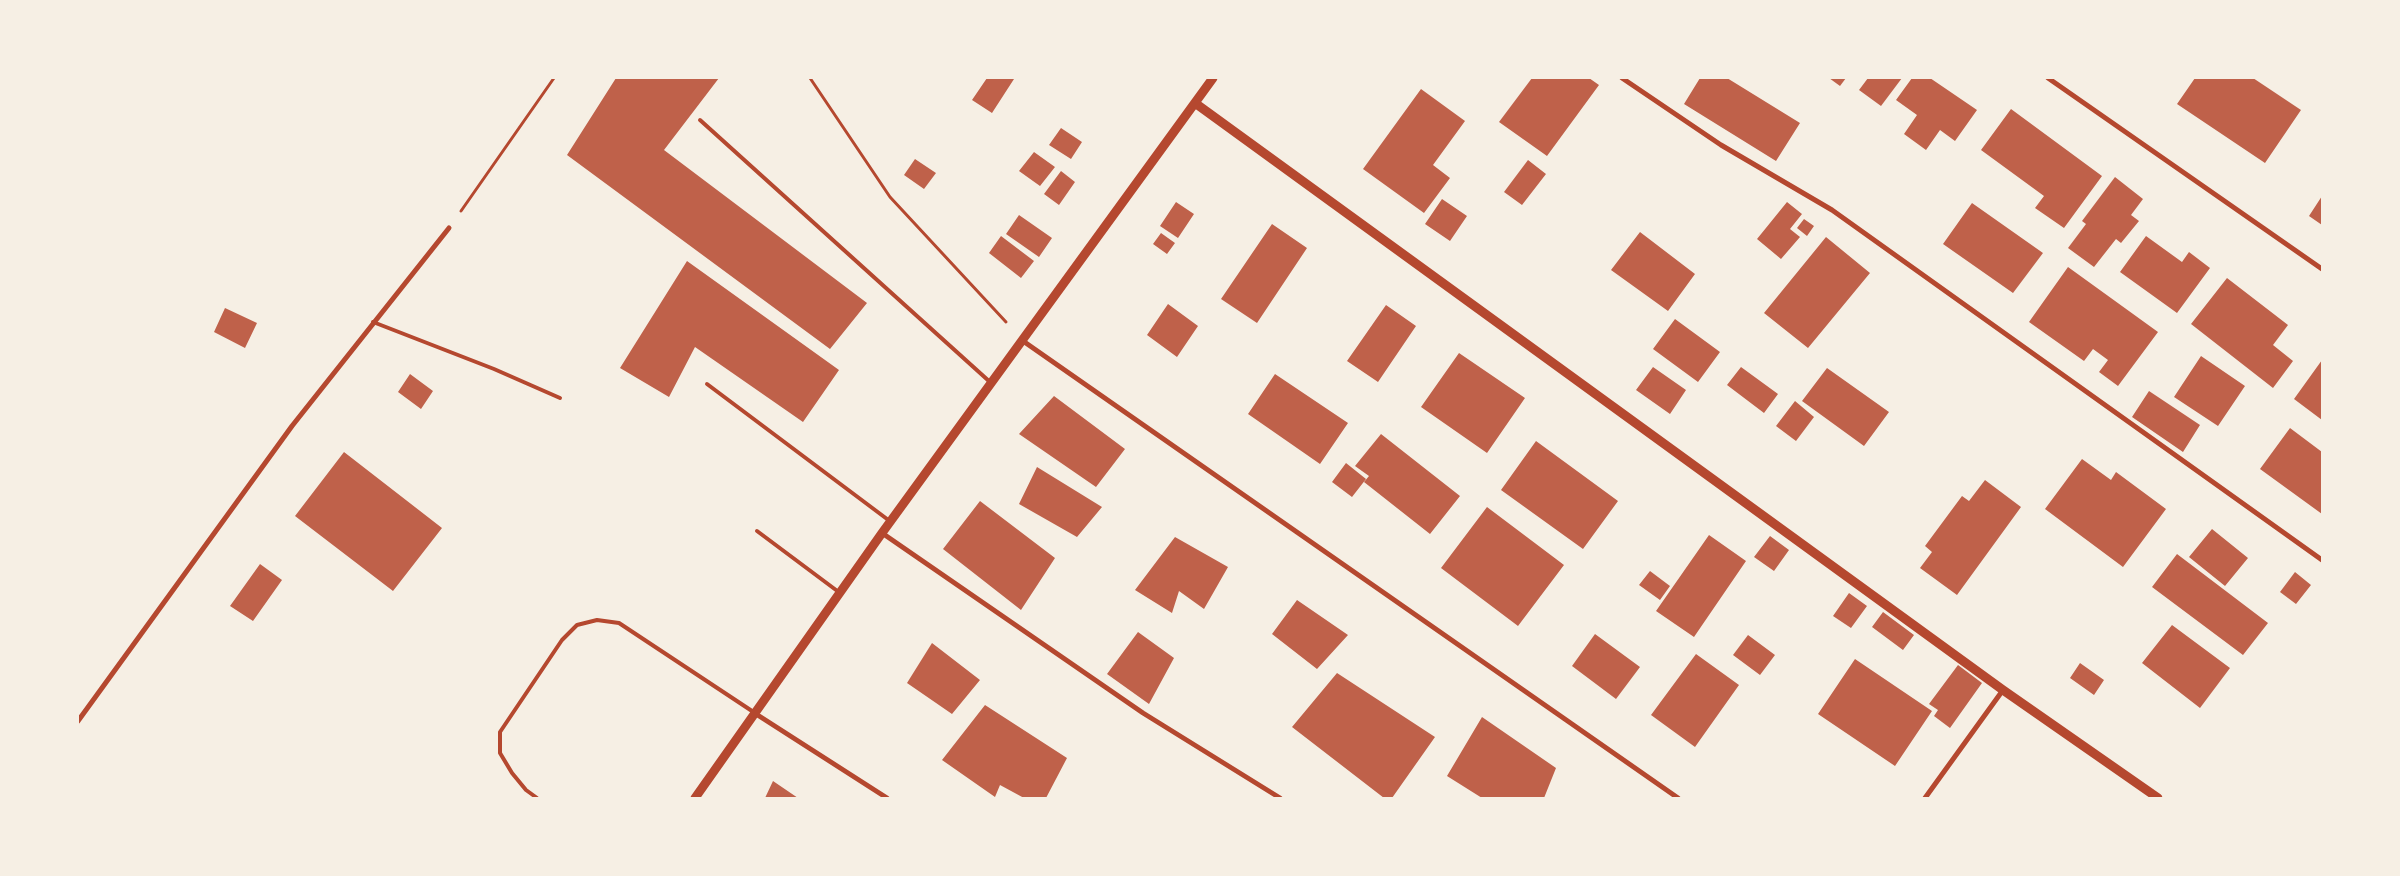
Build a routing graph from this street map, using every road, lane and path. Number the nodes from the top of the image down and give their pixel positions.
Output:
1 (554, 78) edge
2 (810, 78) edge
3 (1213, 78) edge
4 (1622, 78) edge
5 (2048, 78) edge
6 (1196, 103) junction
7 (700, 120) dead end
8 (449, 228) joint
9 (2322, 269) edge
10 (373, 322) junction
11 (1023, 341) junction
12 (992, 383) junction
13 (707, 384) dead end
14 (560, 398) dead end
15 (891, 522) junction
16 (757, 532) dead end
17 (882, 534) junction
18 (2322, 560) edge
19 (840, 593) junction
20 (2003, 690) junction
21 (756, 714) junction
22 (78, 721) edge
23 (537, 798) edge
24 (695, 798) edge
25 (887, 798) edge
26 (1280, 798) edge
27 (1678, 798) edge
28 (1925, 798) edge
29 (2158, 798) edge

1 - 8 path
2 - 11 path
3 - 6 street
4 - 18 street
5 - 9 street
6 - 11 street
6 - 20 street
7 - 12 lane
8 - 10 street
10 - 14 lane
10 - 22 street
11 - 12 street
11 - 27 street
12 - 15 street
13 - 15 lane
15 - 17 street
16 - 19 lane
17 - 19 street
17 - 26 street
19 - 21 street
20 - 28 street
20 - 29 street
21 - 23 lane
21 - 24 street
21 - 25 street

